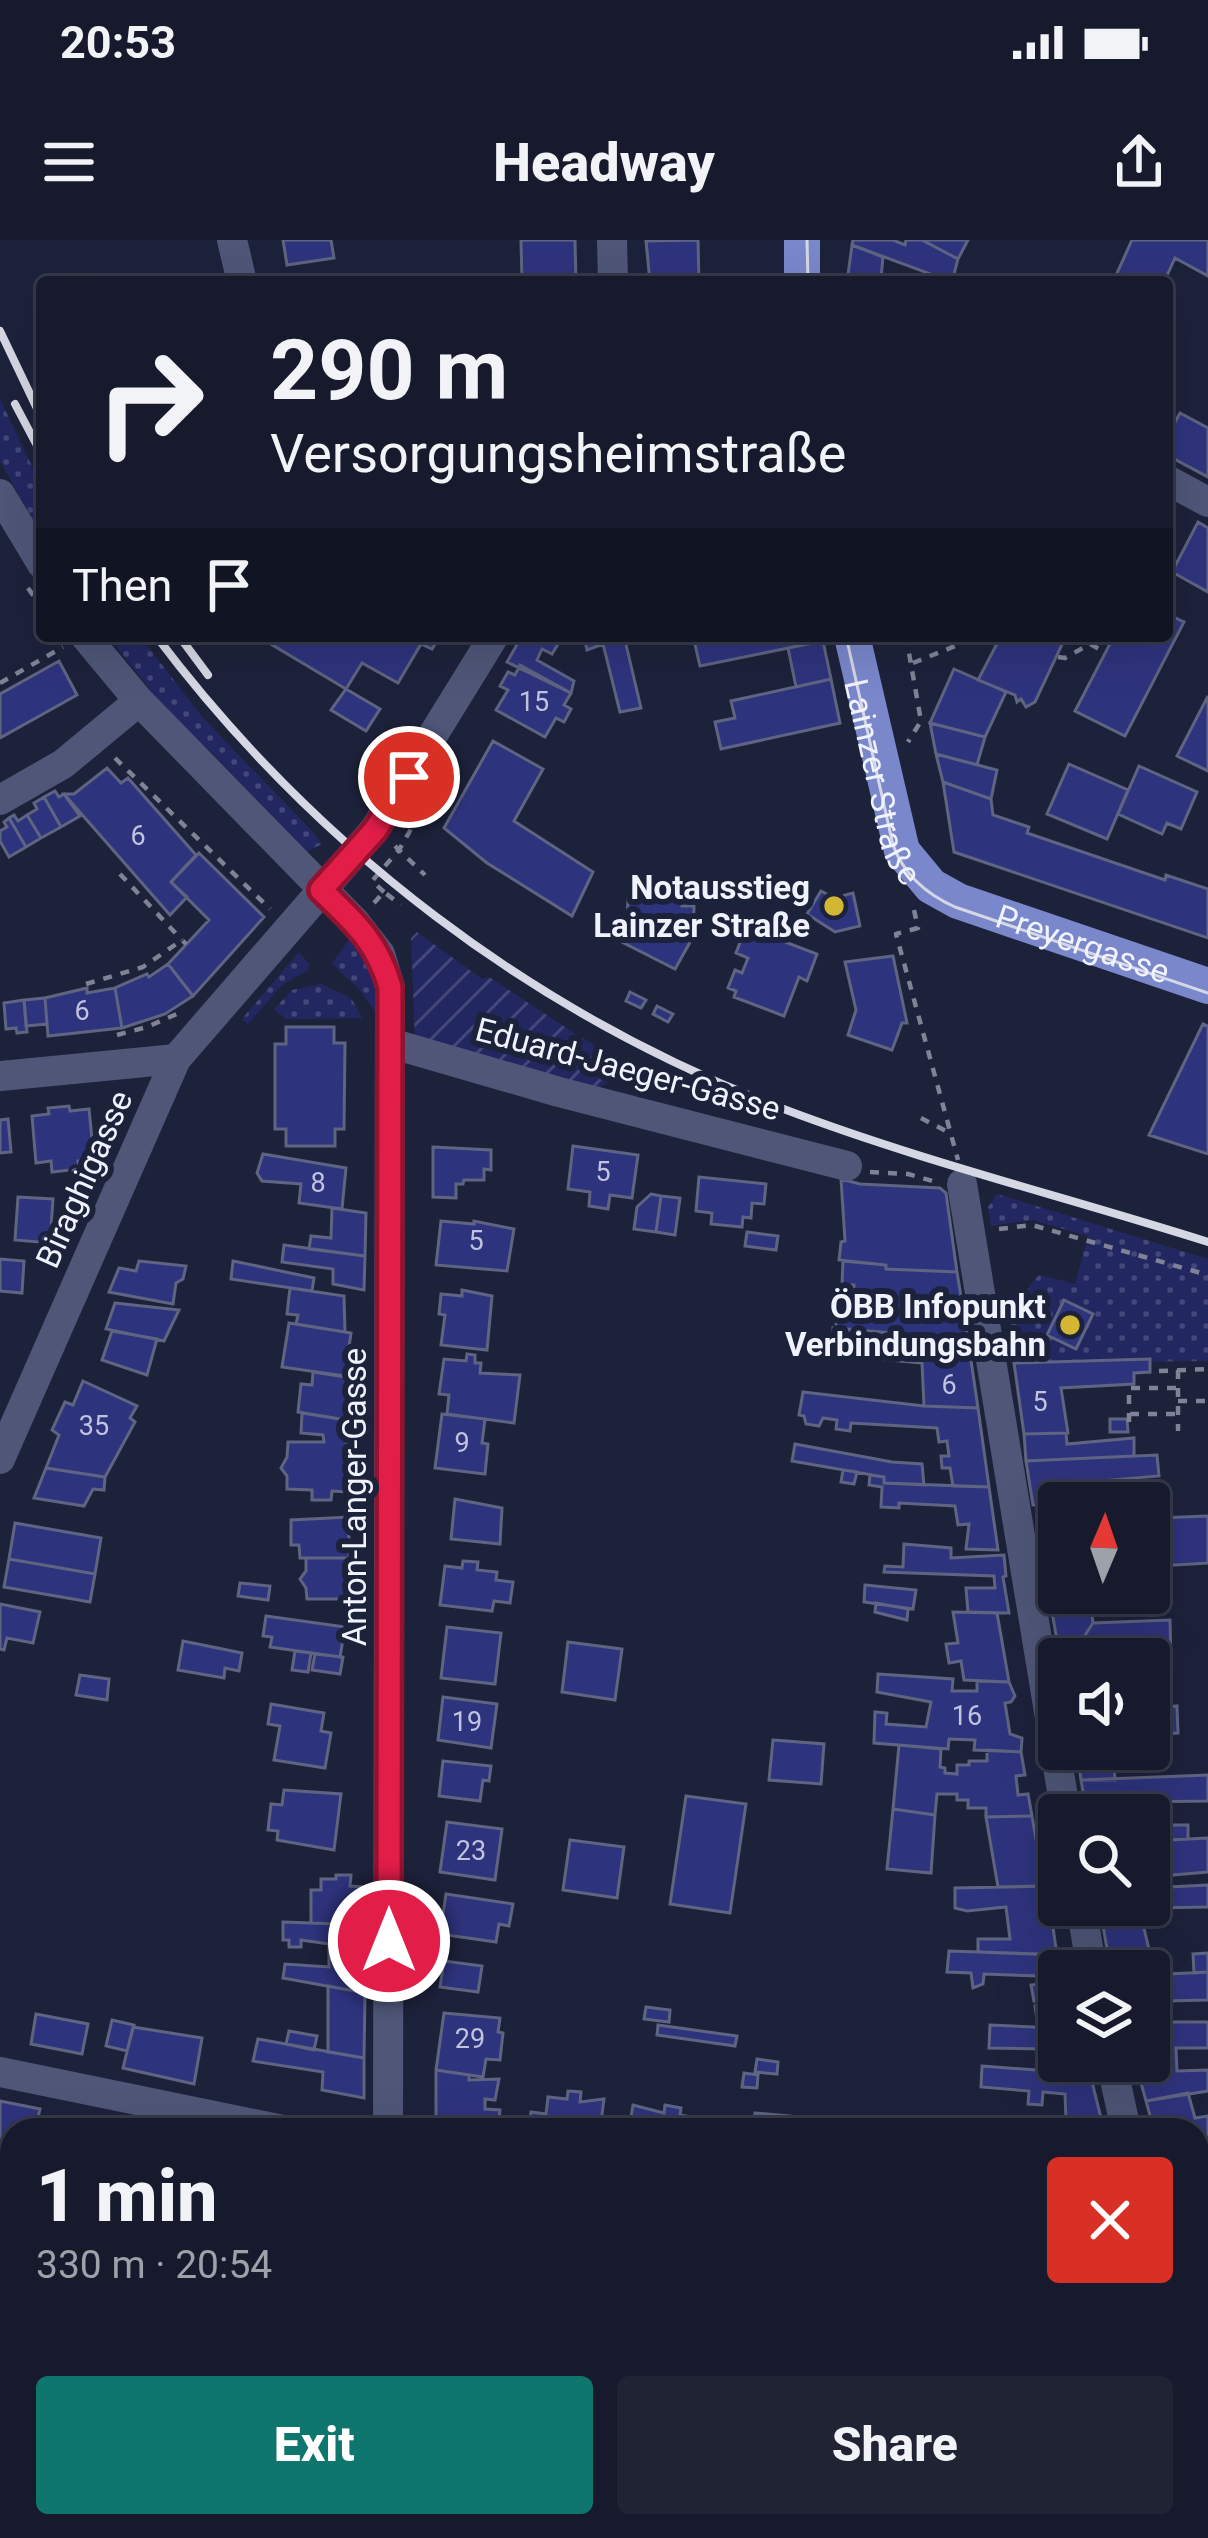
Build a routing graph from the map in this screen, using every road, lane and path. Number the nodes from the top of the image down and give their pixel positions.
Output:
1 (232, 240) edge
2 (611, 240) edge
3 (802, 240) edge
4 (241, 276) edge
5 (613, 276) edge
6 (802, 276) edge
7 (1173, 483) edge
8 (0, 494) edge
9 (1208, 502) edge
10 (36, 554) edge
11 (79, 642) edge
12 (490, 642) edge
13 (853, 642) edge
14 (907, 642) edge
15 (965, 642) edge
16 (1103, 651) dead end
17 (55, 652) dead end
18 (1058, 657) dead end
19 (911, 664) junction
20 (0, 683) edge
21 (139, 701) junction
22 (908, 743) dead end
23 (109, 752) dead end
24 (0, 800) edge
25 (375, 830) junction
26 (120, 874) dead end
27 (425, 875) dead end
28 (321, 890) junction
29 (958, 901) joint
30 (281, 904) dead end
31 (914, 909) dead end
32 (86, 984) dead end
33 (1208, 986) edge
34 (191, 1004) dead end
35 (100, 1036) dead end
36 (390, 1043) junction
37 (176, 1059) junction
38 (0, 1076) edge
39 (921, 1118) dead end
40 (951, 1133) junction
41 (955, 1149) dead end
42 (848, 1166) joint
43 (905, 1166) dead end
44 (908, 1174) junction
45 (963, 1187) joint
46 (988, 1231) dead end
47 (1208, 1275) edge
48 (1160, 1370) dead end
49 (1178, 1370) junction
50 (1208, 1370) edge
51 (1178, 1388) junction
52 (1178, 1401) junction
53 (1208, 1401) edge
54 (1178, 1414) junction
55 (1178, 1431) dead end
56 (0, 1460) edge
57 (1063, 1794) edge
58 (0, 2072) edge
59 (1116, 2082) edge
60 (224, 2118) edge
61 (388, 2118) edge
62 (1123, 2118) edge

1 - 4 street
2 - 5 street
3 - 6 main road
7 - 9 street
8 - 10 street
11 - 21 street, Anton-Langer-Gasse
12 - 25 street, Biraghigasse
13 - 29 main road, Lainzer Straße
14 - 19 path
15 - 19 path
16 - 18 path
17 - 20 path
19 - 22 path
21 - 24 street
21 - 28 street, Anton-Langer-Gasse
23 - 30 path
25 - 27 path
25 - 28 street, Biraghigasse
26 - 32 path
28 - 36 street, Anton-Langer-Gasse
28 - 37 street, Biraghigasse
29 - 33 main road, Preyergasse
31 - 40 path
34 - 35 path
36 - 42 street, Eduard-Jaeger-Gasse
36 - 61 street, Anton-Langer-Gasse
37 - 38 street
37 - 56 street, Biraghigasse
39 - 40 path
40 - 41 path
42 - 44 path
43 - 44 path
44 - 45 path
45 - 57 street
46 - 47 path
48 - 49 path
49 - 50 path
49 - 51 path
51 - 52 path
51 - 54 path
52 - 53 path
52 - 54 path
54 - 55 path
58 - 60 street
59 - 62 street

